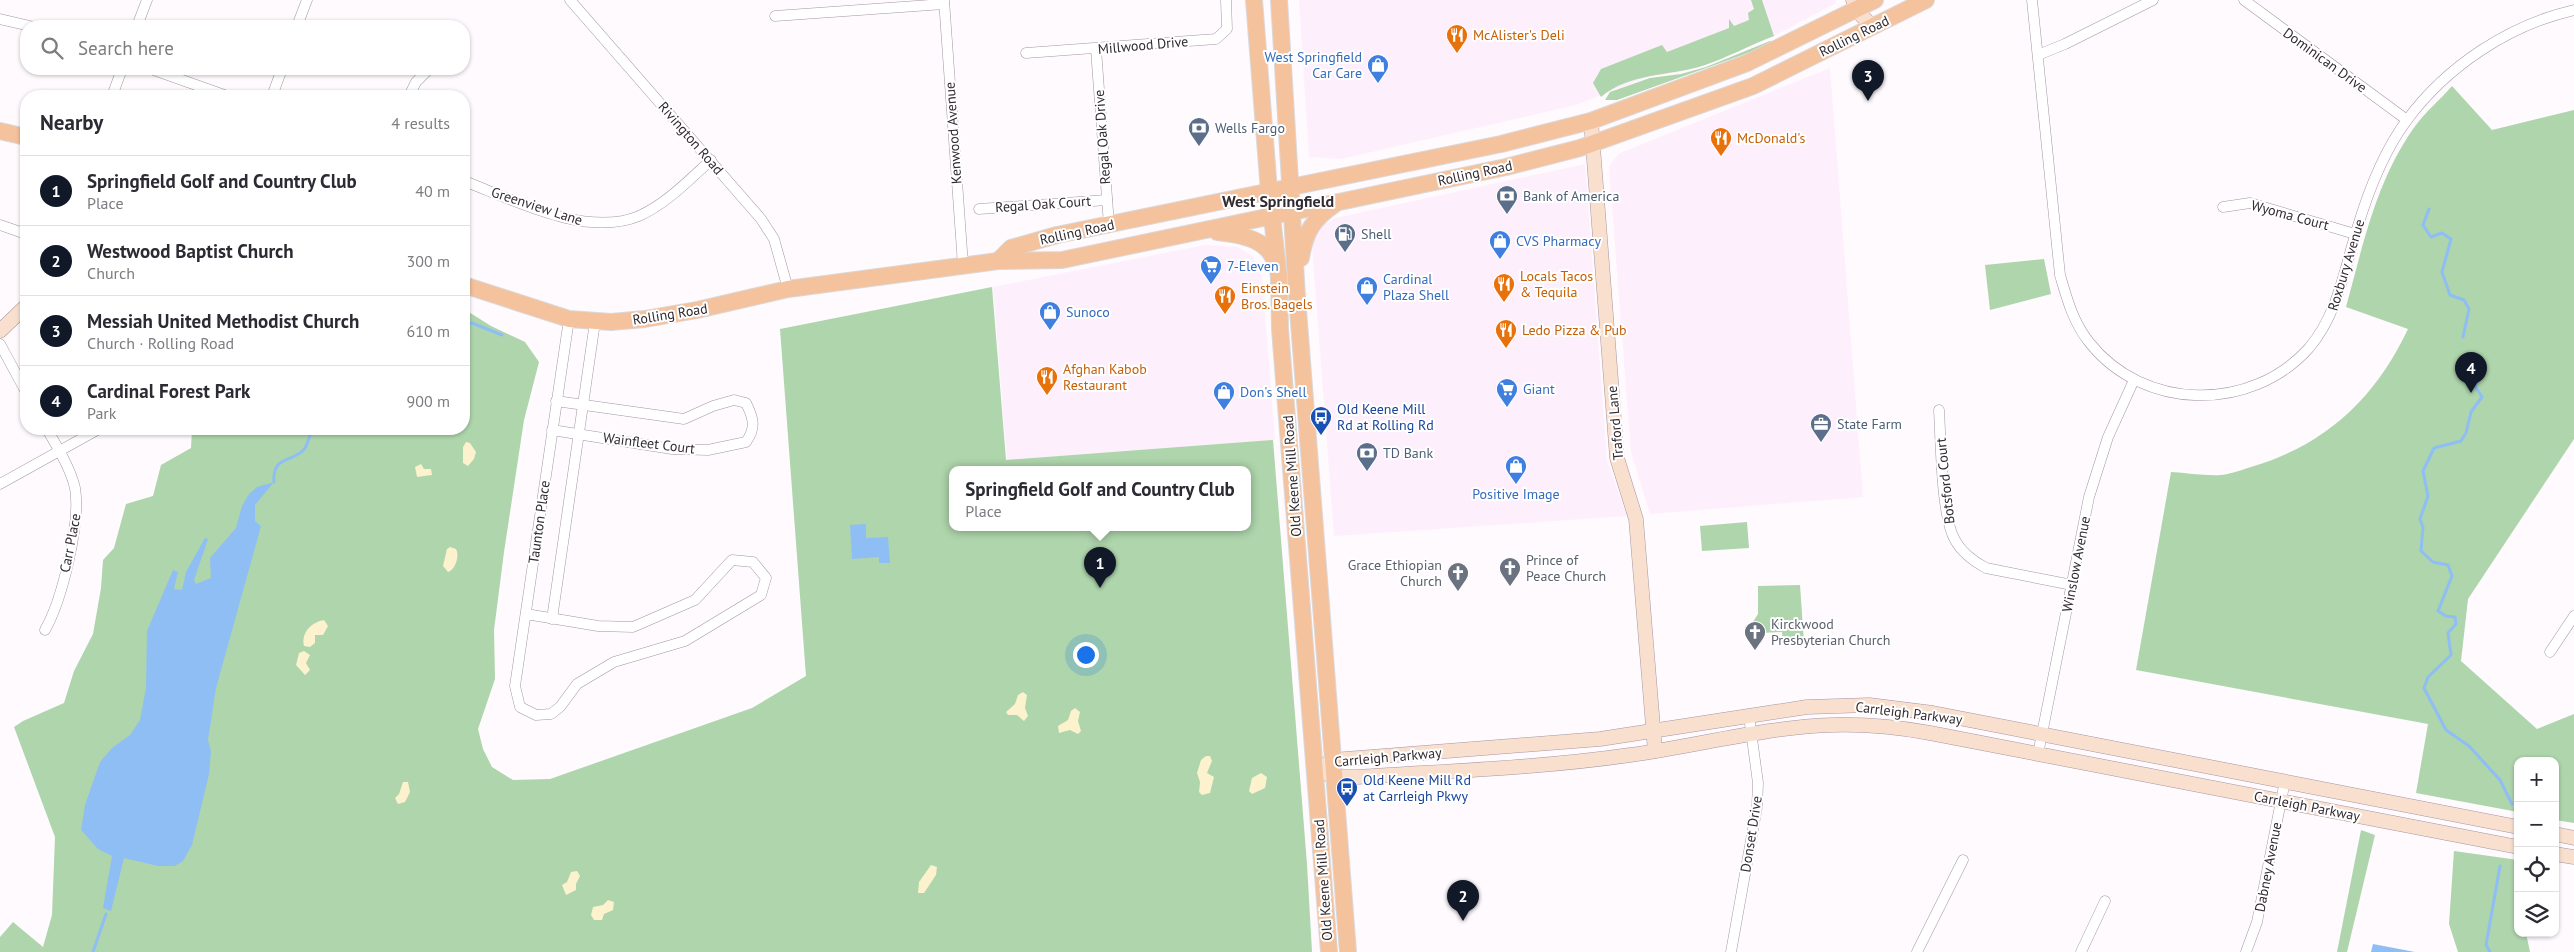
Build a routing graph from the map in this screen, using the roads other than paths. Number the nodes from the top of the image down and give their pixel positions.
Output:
1 (147, 0) edge
2 (307, 0) edge
3 (570, 0) edge
4 (1226, 0) edge
5 (1254, 0) edge
6 (1279, 0) edge
7 (1875, 0) edge
8 (1926, 0) edge
9 (2032, 0) edge
10 (2153, 0) edge
11 (2244, 0) edge
12 (944, 2) edge
13 (1854, 5) edge
14 (2574, 10) edge
15 (775, 16) dead end
16 (0, 19) edge
17 (139, 20) edge
18 (299, 20) edge
19 (20, 24) edge
20 (1873, 28) junction
21 (1096, 49) junction
22 (1026, 53) dead end
23 (2038, 55) junction
24 (120, 75) edge
25 (168, 75) edge
26 (280, 75) edge
27 (423, 75) edge
28 (114, 90) edge
29 (210, 90) edge
30 (274, 90) edge
31 (412, 90) edge
32 (2407, 120) junction
33 (1591, 121) junction
34 (0, 131) edge
35 (20, 136) edge
36 (1593, 144) junction
37 (711, 160) junction
38 (470, 184) edge
39 (1290, 188) junction
40 (1269, 192) junction
41 (1107, 200) junction
42 (1342, 200) junction
43 (2223, 207) dead end
44 (979, 208) dead end
45 (1292, 210) junction
46 (1272, 216) junction
47 (0, 225) edge
48 (1108, 225) junction
49 (1203, 230) junction
50 (20, 232) edge
51 (2356, 234) junction
52 (998, 260) junction
53 (963, 266) junction
54 (1279, 278) junction
55 (1297, 284) junction
56 (470, 287) edge
57 (788, 290) junction
58 (20, 312) edge
59 (569, 319) junction
60 (595, 322) junction
61 (0, 331) edge
62 (0, 344) edge
63 (2134, 380) junction
64 (20, 381) edge
65 (556, 401) junction
66 (584, 406) junction
67 (1939, 410) dead end
68 (552, 430) junction
69 (50, 435) edge
70 (88, 435) edge
71 (580, 435) junction
72 (59, 451) junction
73 (0, 484) edge
74 (2072, 585) junction
75 (526, 614) junction
76 (2574, 616) edge
77 (552, 618) junction
78 (45, 630) dead end
79 (2550, 652) dead end
80 (1749, 716) junction
81 (1652, 732) junction
82 (2042, 734) junction
83 (1752, 735) junction
84 (1655, 751) junction
85 (2038, 754) junction
86 (1333, 760) junction
87 (1315, 770) junction
88 (1335, 777) junction
89 (2285, 782) junction
90 (2281, 802) junction
91 (2514, 826) edge
92 (2559, 835) edge
93 (2574, 838) edge
94 (2514, 845) edge
95 (2559, 855) edge
96 (2574, 857) edge
97 (1963, 860) dead end
98 (2105, 901) dead end
99 (1328, 952) edge
100 (1348, 952) edge
101 (1731, 952) edge
102 (1917, 952) edge
103 (2081, 952) edge
104 (2246, 952) edge

1 - 17 street
2 - 18 street
3 - 37 street, Rivington Road
4 - 21 street, Millwood Drive
5 - 40 main road, Old Keene Mill Road
6 - 39 main road, Old Keene Mill Road
7 - 13 main road, Rolling Road
8 - 20 main road, Rolling Road
9 - 23 street, Roxbury Avenue
10 - 23 street
11 - 32 street, Dominican Drive
12 - 15 street
12 - 53 street, Kenwood Avenue
13 - 20 street
13 - 33 main road, Rolling Road
14 - 32 street, Roxbury Avenue
16 - 19 street
20 - 36 main road, Rolling Road
21 - 22 street, Millwood Drive
21 - 41 street, Regal Oak Drive
23 - 63 street, Roxbury Avenue
24 - 28 street
25 - 29 street
26 - 30 street
27 - 31 street
32 - 51 street, Roxbury Avenue
33 - 36 street, Traford Lane
33 - 39 main road, Rolling Road
34 - 35 main road
36 - 42 main road, Rolling Road
36 - 81 street, Traford Lane
37 - 38 street, Greenview Lane
37 - 57 street, Rivington Road
39 - 40 main road, Rolling Road
39 - 45 main road, Old Keene Mill Road
40 - 46 main road, Old Keene Mill Road
40 - 48 main road, Rolling Road
41 - 44 street, Regal Oak Court
41 - 48 street, Regal Oak Drive
42 - 45 main road, Rolling Road
42 - 55 main road
43 - 51 street, Wyoma Court
45 - 46 main road, Rolling Road
45 - 55 main road, Old Keene Mill Road
46 - 49 main road, Rolling Road
46 - 54 main road, Old Keene Mill Road
47 - 50 street
48 - 52 main road, Rolling Road
49 - 52 main road, Rolling Road
49 - 54 main road
51 - 63 street, Roxbury Avenue
52 - 53 main road, Rolling Road
53 - 57 main road, Rolling Road
54 - 87 main road, Old Keene Mill Road
55 - 86 main road, Old Keene Mill Road
56 - 59 main road, Rolling Road
57 - 60 main road, Rolling Road
58 - 61 street
59 - 60 main road, Rolling Road
59 - 65 street, Taunton Place
60 - 66 street, Taunton Place
62 - 64 street
63 - 74 street, Winslow Avenue
65 - 66 street, Wainfleet Court
65 - 68 street, Taunton Place
66 - 71 street, Taunton Place
66 - 71 street, Wainfleet Court
67 - 74 street, Botsford Court
68 - 71 street, Wainfleet Court
68 - 75 street, Taunton Place
69 - 72 street, Carr Place
70 - 72 street
71 - 77 street, Taunton Place
72 - 73 street
72 - 78 street, Carr Place
74 - 82 street, Winslow Avenue
75 - 77 street
75 - 77 street, Taunton Place
76 - 79 street
80 - 81 street, Carrleigh Parkway
80 - 82 street, Carrleigh Parkway
80 - 83 street, Donset Drive
81 - 84 street, Traford Lane
81 - 86 street, Carrleigh Parkway
82 - 85 street, Winslow Avenue
82 - 89 street, Carrleigh Parkway
83 - 84 street, Carrleigh Parkway
83 - 85 street, Carrleigh Parkway
83 - 101 street, Donset Drive
84 - 88 street, Carrleigh Parkway
85 - 90 street, Carrleigh Parkway
86 - 87 street, Carrleigh Parkway
86 - 88 main road, Old Keene Mill Road
87 - 88 street, Carrleigh Parkway
87 - 99 main road, Old Keene Mill Road
88 - 100 main road, Old Keene Mill Road
89 - 90 street, Dabney Avenue
89 - 91 street, Carrleigh Parkway
90 - 94 street, Carrleigh Parkway
90 - 104 street, Dabney Avenue
92 - 93 street
95 - 96 street
97 - 102 street
98 - 103 street

